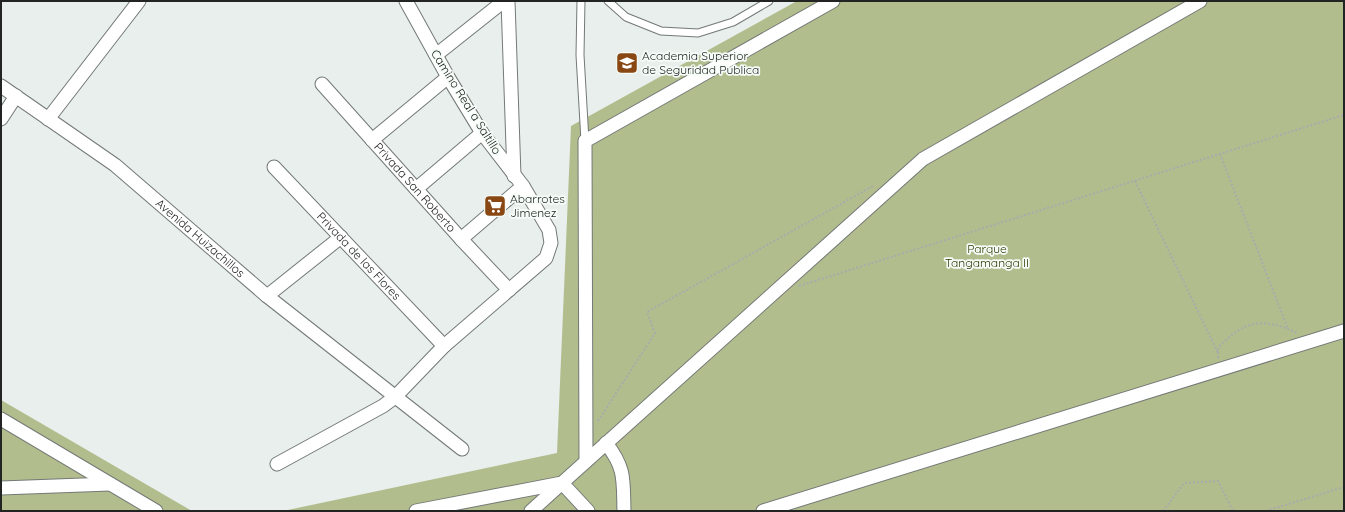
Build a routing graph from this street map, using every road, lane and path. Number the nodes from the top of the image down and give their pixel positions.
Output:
1 (139, 1) edge
2 (406, 1) edge
3 (504, 1) edge
4 (508, 1) edge
5 (581, 1) edge
6 (608, 1) edge
7 (769, 1) edge
8 (833, 1) edge
9 (1200, 1) edge
10 (436, 55) junction
11 (448, 77) junction
12 (322, 84) dead end
13 (1, 86) edge
14 (16, 96) junction
15 (1344, 115) edge
16 (1, 119) edge
17 (48, 119) junction
18 (482, 133) junction
19 (372, 140) junction
20 (585, 141) junction
21 (1220, 154) junction
22 (274, 167) dead end
23 (518, 181) junction
24 (1135, 181) junction
25 (874, 186) dead end
26 (416, 189) junction
27 (341, 237) junction
28 (461, 239) junction
29 (794, 288) dead end
30 (509, 290) junction
31 (267, 296) junction
32 (1288, 329) junction
33 (1344, 331) edge
34 (1314, 341) junction
35 (444, 346) junction
36 (1218, 353) junction
37 (1218, 371) junction
38 (395, 397) junction
39 (1, 419) edge
40 (586, 439) junction
41 (606, 443) junction
42 (462, 449) dead end
43 (586, 461) junction
44 (277, 464) dead end
45 (562, 482) junction
46 (110, 484) junction
47 (1344, 487) edge
48 (1, 488) edge
49 (156, 511) edge
50 (416, 511) edge
51 (530, 511) edge
52 (588, 511) edge
53 (624, 511) edge
54 (763, 511) edge
55 (1163, 511) edge
56 (1232, 511) edge
57 (1266, 511) edge

1 - 17 street
2 - 10 street, Camino Real a Saltillo
3 - 10 street
4 - 23 street
5 - 20 lane
6 - 7 lane
8 - 20 street
9 - 41 street
10 - 11 street, Camino Real a Saltillo
11 - 18 street, Camino Real a Saltillo
11 - 19 street
12 - 19 street, Privada San Roberto
13 - 14 street, Avenida Huizachillos
14 - 16 street
14 - 17 street, Avenida Huizachillos
15 - 21 path
17 - 31 street, Avenida Huizachillos
18 - 23 street, Camino Real a Saltillo
18 - 26 street
19 - 26 street, Privada San Roberto
20 - 40 street
21 - 24 path
21 - 32 path
22 - 27 street, Privada de las Flores
23 - 28 street
23 - 30 street, Camino Real a Saltillo
24 - 29 path
24 - 36 path
25 - 40 path
26 - 28 street, Privada San Roberto
27 - 31 street
27 - 35 street, Privada de las Flores
28 - 30 street, Privada San Roberto
30 - 35 street
31 - 38 street, Avenida Huizachillos
32 - 34 path
32 - 36 path
33 - 34 street
34 - 37 street
35 - 38 street
36 - 37 path
37 - 54 street
38 - 42 street, Avenida Huizachillos
38 - 44 street
39 - 46 street
40 - 43 street
41 - 43 street
41 - 53 street
43 - 45 street
45 - 50 street
45 - 51 street
45 - 52 street
46 - 48 street
46 - 49 street
47 - 57 path
55 - 56 path

